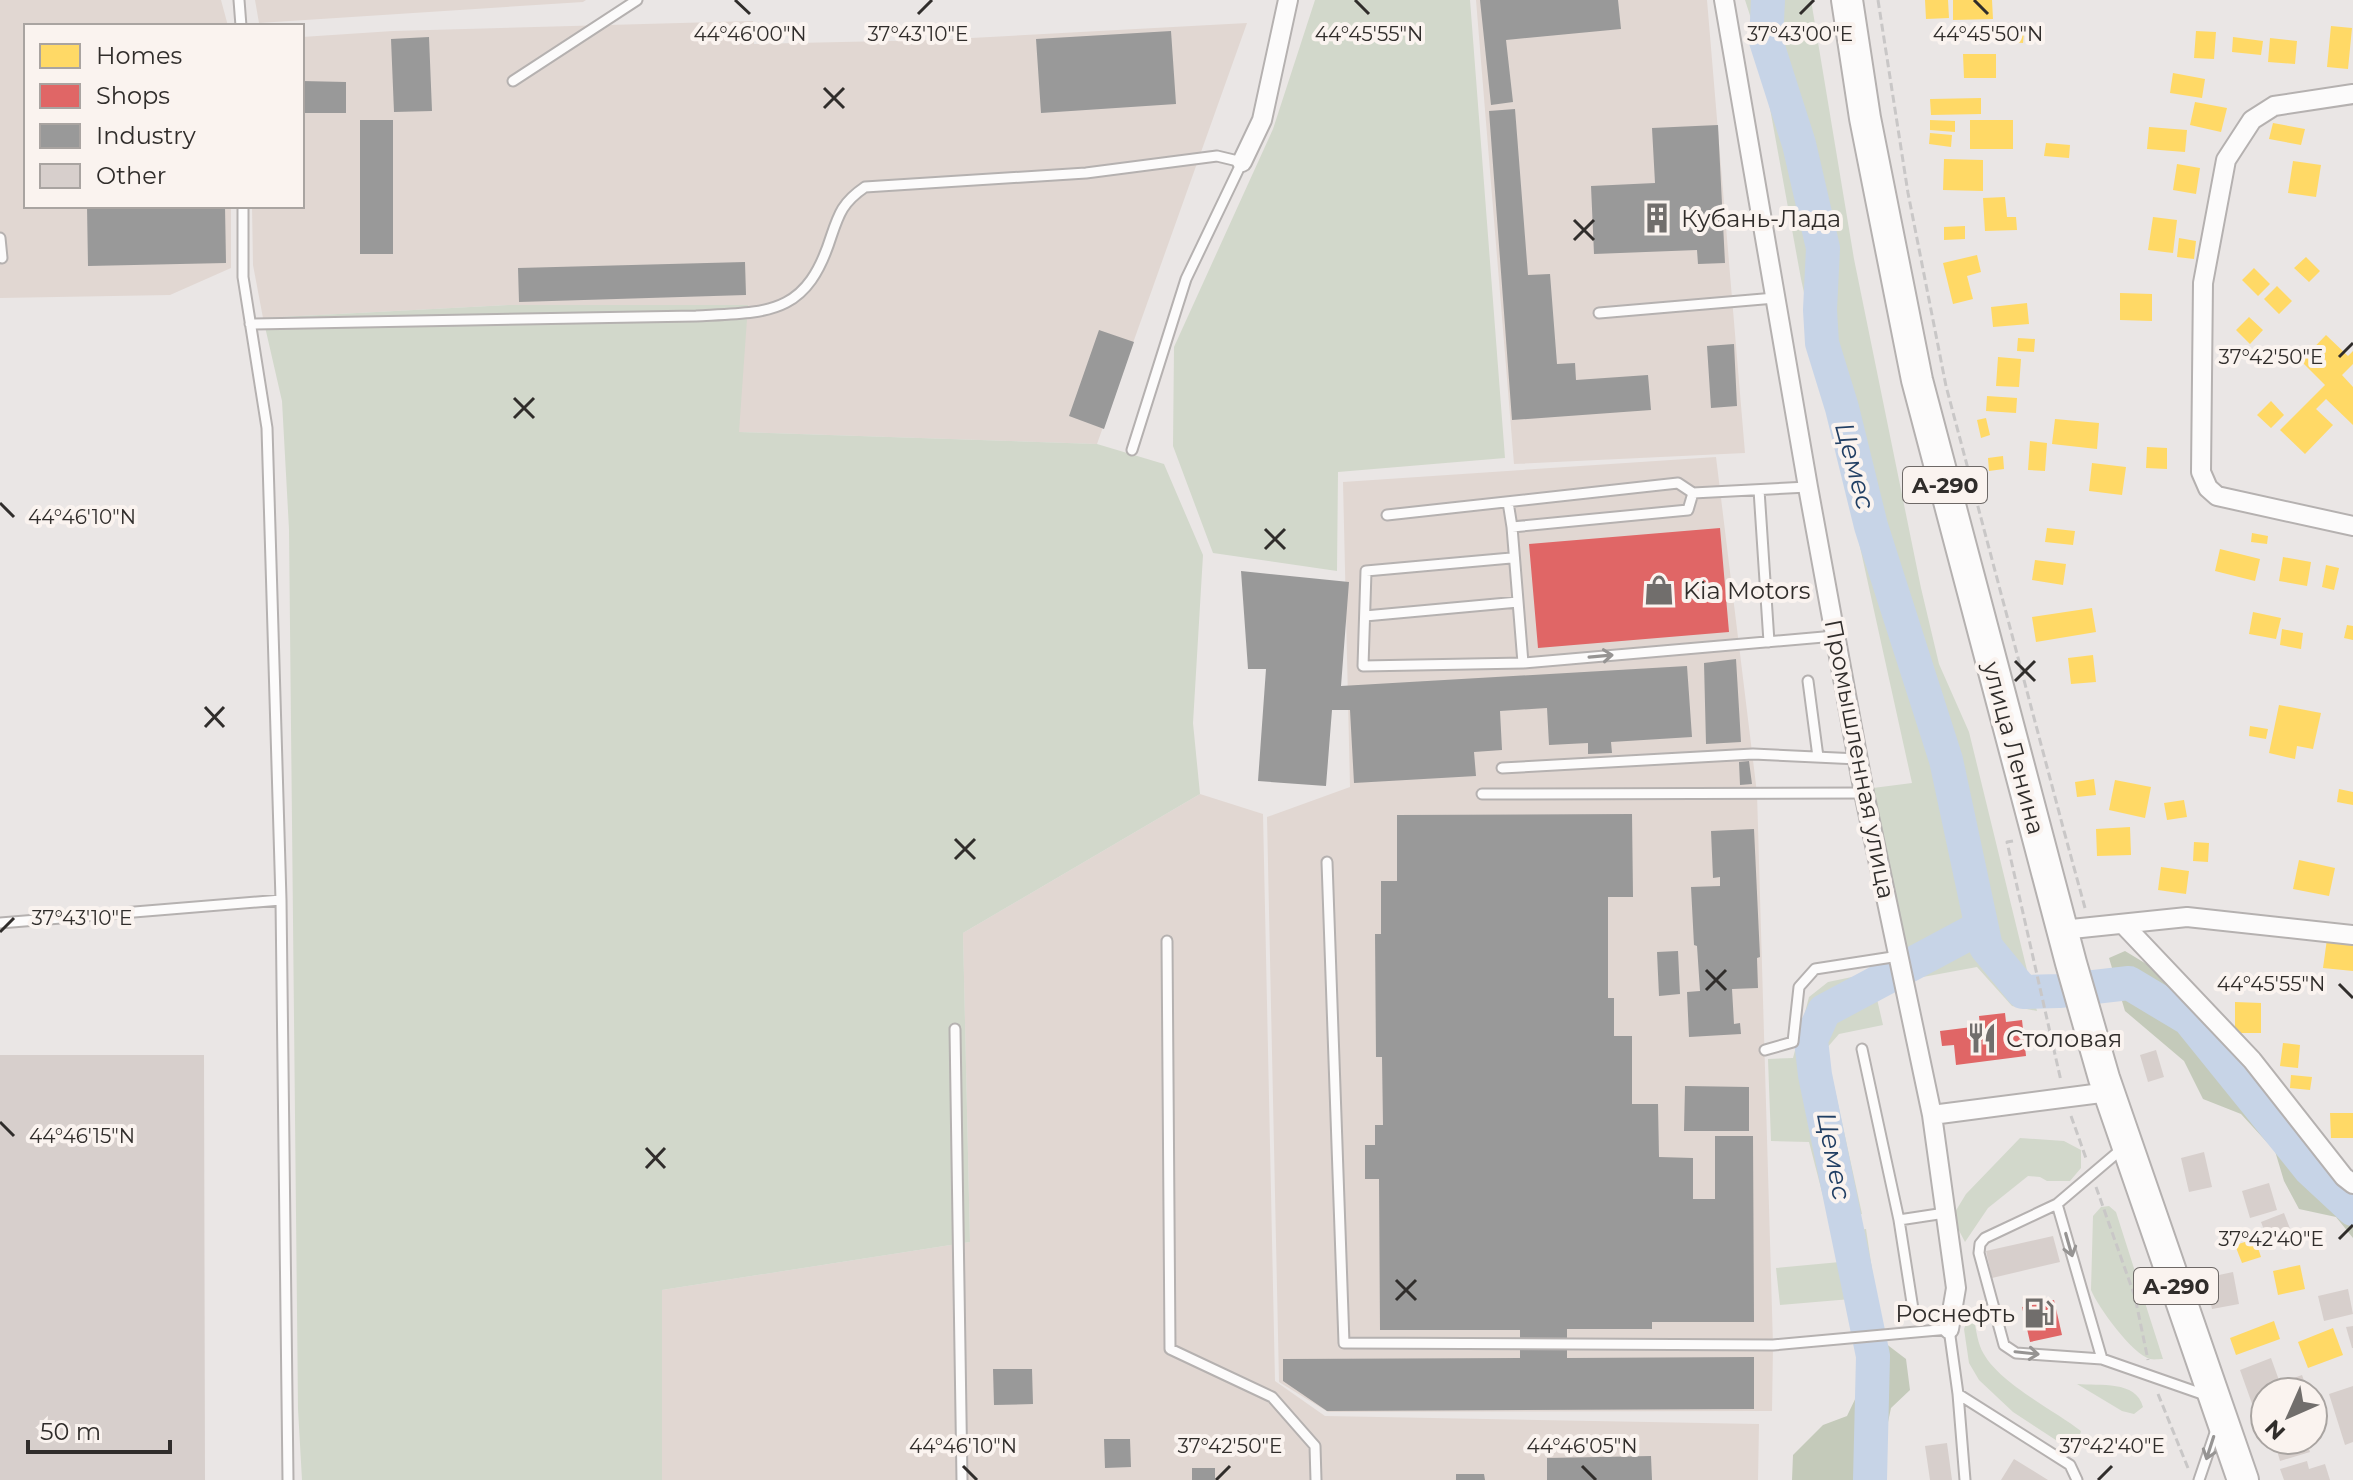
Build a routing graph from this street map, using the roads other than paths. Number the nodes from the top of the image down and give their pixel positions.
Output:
1 (239, 0) edge
2 (637, 0) edge
3 (1288, 0) edge
4 (1724, 0) edge
5 (1847, 0) edge
6 (241, 24) edge
7 (513, 81) dead end
8 (2353, 94) edge
9 (1242, 162) junction
10 (243, 208) edge
11 (0, 238) edge
12 (2, 258) dead end
13 (1775, 298) junction
14 (1599, 313) dead end
15 (250, 324) junction
16 (1132, 450) dead end
17 (1808, 487) junction
18 (1759, 490) junction
19 (1693, 493) junction
20 (1508, 502) junction
21 (1387, 515) dead end
22 (2353, 526) edge
23 (1512, 527) junction
24 (1511, 558) dead end
25 (1518, 602) junction
26 (1365, 616) junction
27 (1835, 636) junction
28 (1769, 642) junction
29 (1523, 663) junction
30 (1808, 681) dead end
31 (1818, 757) junction
32 (1858, 759) junction
33 (1502, 768) dead end
34 (1864, 793) junction
35 (1482, 794) dead end
36 (1327, 862) dead end
37 (281, 900) junction
38 (0, 923) edge
39 (2123, 924) junction
40 (2062, 930) junction
41 (2353, 935) edge
42 (1167, 941) dead end
43 (1899, 956) junction
44 (955, 1029) dead end
45 (1862, 1049) dead end
46 (1765, 1050) dead end
47 (2109, 1092) junction
48 (1932, 1115) junction
49 (2127, 1145) junction
50 (2353, 1184) edge
51 (2057, 1204) junction
52 (1945, 1213) junction
53 (1899, 1220) junction
54 (1913, 1309) dead end
55 (1949, 1329) junction
56 (2102, 1359) junction
57 (1958, 1394) junction
58 (2217, 1407) junction
59 (288, 1480) edge
60 (962, 1480) edge
61 (1316, 1480) edge
62 (1965, 1480) edge
63 (2077, 1480) edge
64 (2196, 1480) edge
65 (2243, 1480) edge

1 - 6 lane
2 - 7 lane
3 - 9 street
4 - 13 street, Промышленная улица
5 - 40 highway, улица Ленина / А-290
8 - 22 street
9 - 15 lane
9 - 16 lane
10 - 15 lane
11 - 12 lane
13 - 14 lane
13 - 17 street, Промышленная улица
15 - 37 lane
17 - 18 lane
17 - 27 street, Промышленная улица
18 - 19 lane
18 - 28 lane
19 - 20 lane
19 - 23 lane
20 - 21 lane
20 - 23 lane
23 - 25 lane
24 - 26 lane
25 - 26 lane
25 - 29 lane
26 - 29 lane
27 - 28 lane
27 - 32 street, Промышленная улица
29 -> 28 lane
30 - 31 lane
31 - 32 lane
31 - 33 lane
32 - 34 street, Промышленная улица
34 - 35 lane
34 - 43 street, Промышленная улица
36 - 55 lane
37 - 38 lane
37 - 59 lane
39 - 40 street
39 - 41 street
39 - 50 street
40 - 47 highway, улица Ленина / А-290
42 - 61 lane
43 - 46 lane
43 - 48 street, Промышленная улица
44 - 60 lane
45 - 53 lane
47 - 48 street
47 - 49 highway, улица Ленина / А-290
48 - 52 street, Промышленная улица
49 - 51 lane
49 - 58 highway, улица Ленина / А-290
51 -> 56 lane
51 -> 56 lane
52 - 53 lane
52 - 55 street, Промышленная улица
53 - 54 lane
55 - 57 lane
56 - 58 lane
57 - 62 lane
57 - 63 lane
58 -> 64 lane
58 - 65 highway, улица Ленина / А-290

